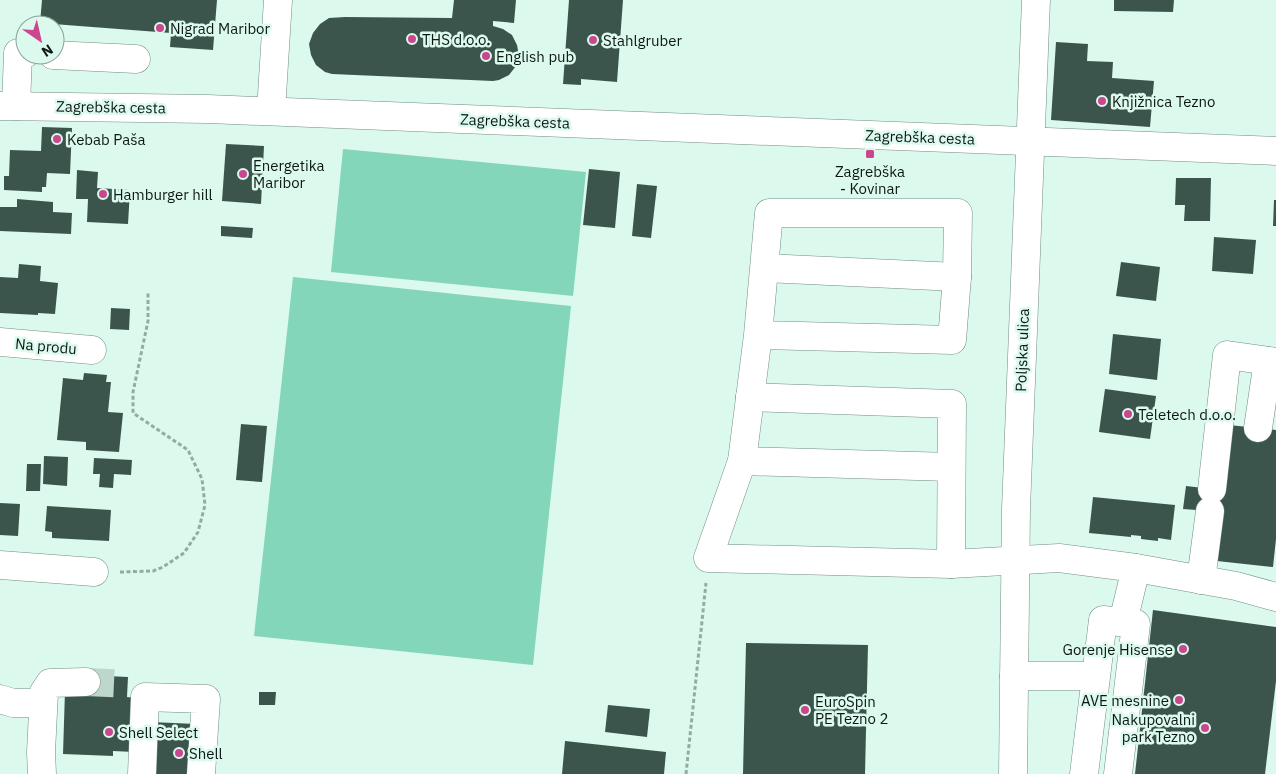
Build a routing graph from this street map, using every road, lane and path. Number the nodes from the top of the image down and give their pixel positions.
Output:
1 (278, 0) edge
2 (1036, 0) edge
3 (65, 56) edge
4 (136, 59) dead end
5 (16, 65) edge
6 (8, 106) edge
7 (270, 111) junction
8 (1031, 141) junction
9 (1276, 151) edge
10 (765, 268) junction
11 (957, 277) junction
12 (148, 292) dead end
13 (758, 335) junction
14 (0, 342) edge
15 (92, 350) dead end
16 (1272, 361) edge
17 (750, 397) junction
18 (1258, 428) dead end
19 (742, 461) junction
20 (951, 467) junction
21 (708, 558) junction
22 (1016, 560) junction
23 (951, 564) junction
24 (0, 565) edge
25 (1136, 568) junction
26 (94, 572) joint
27 (1201, 580) junction
28 (1276, 596) edge
29 (1123, 622) junction
30 (1014, 676) junction
31 (1095, 676) junction
32 (86, 682) tunnel mouth
33 (0, 699) edge
34 (43, 703) junction
35 (42, 774) edge
36 (142, 774) edge
37 (201, 774) edge
38 (686, 774) edge
39 (1013, 774) edge
40 (1084, 774) edge
41 (1118, 774) edge

1 - 7 street
2 - 8 street
3 - 4 street
5 - 6 street
6 - 7 street, Zagrebška cesta
7 - 8 street, Zagrebška cesta
8 - 9 street, Zagrebška cesta
8 - 22 street, Poljska ulica
10 - 11 street
10 - 11 street
10 - 13 street
11 - 13 street
12 - 26 path
13 - 17 street
14 - 15 street, Na produ
16 - 18 street
16 - 27 street
17 - 19 street
17 - 20 street
19 - 20 street
19 - 21 street
20 - 23 street
21 - 23 street
21 - 38 path
22 - 23 street
22 - 25 street
22 - 30 street, Poljska ulica
24 - 26 street
25 - 27 street
25 - 29 street
27 - 28 street
29 - 31 street
29 - 41 street
30 - 31 street
30 - 39 street, Poljska ulica
31 - 40 street
32 - 34 street
33 - 34 street
34 - 35 street
36 - 37 street

